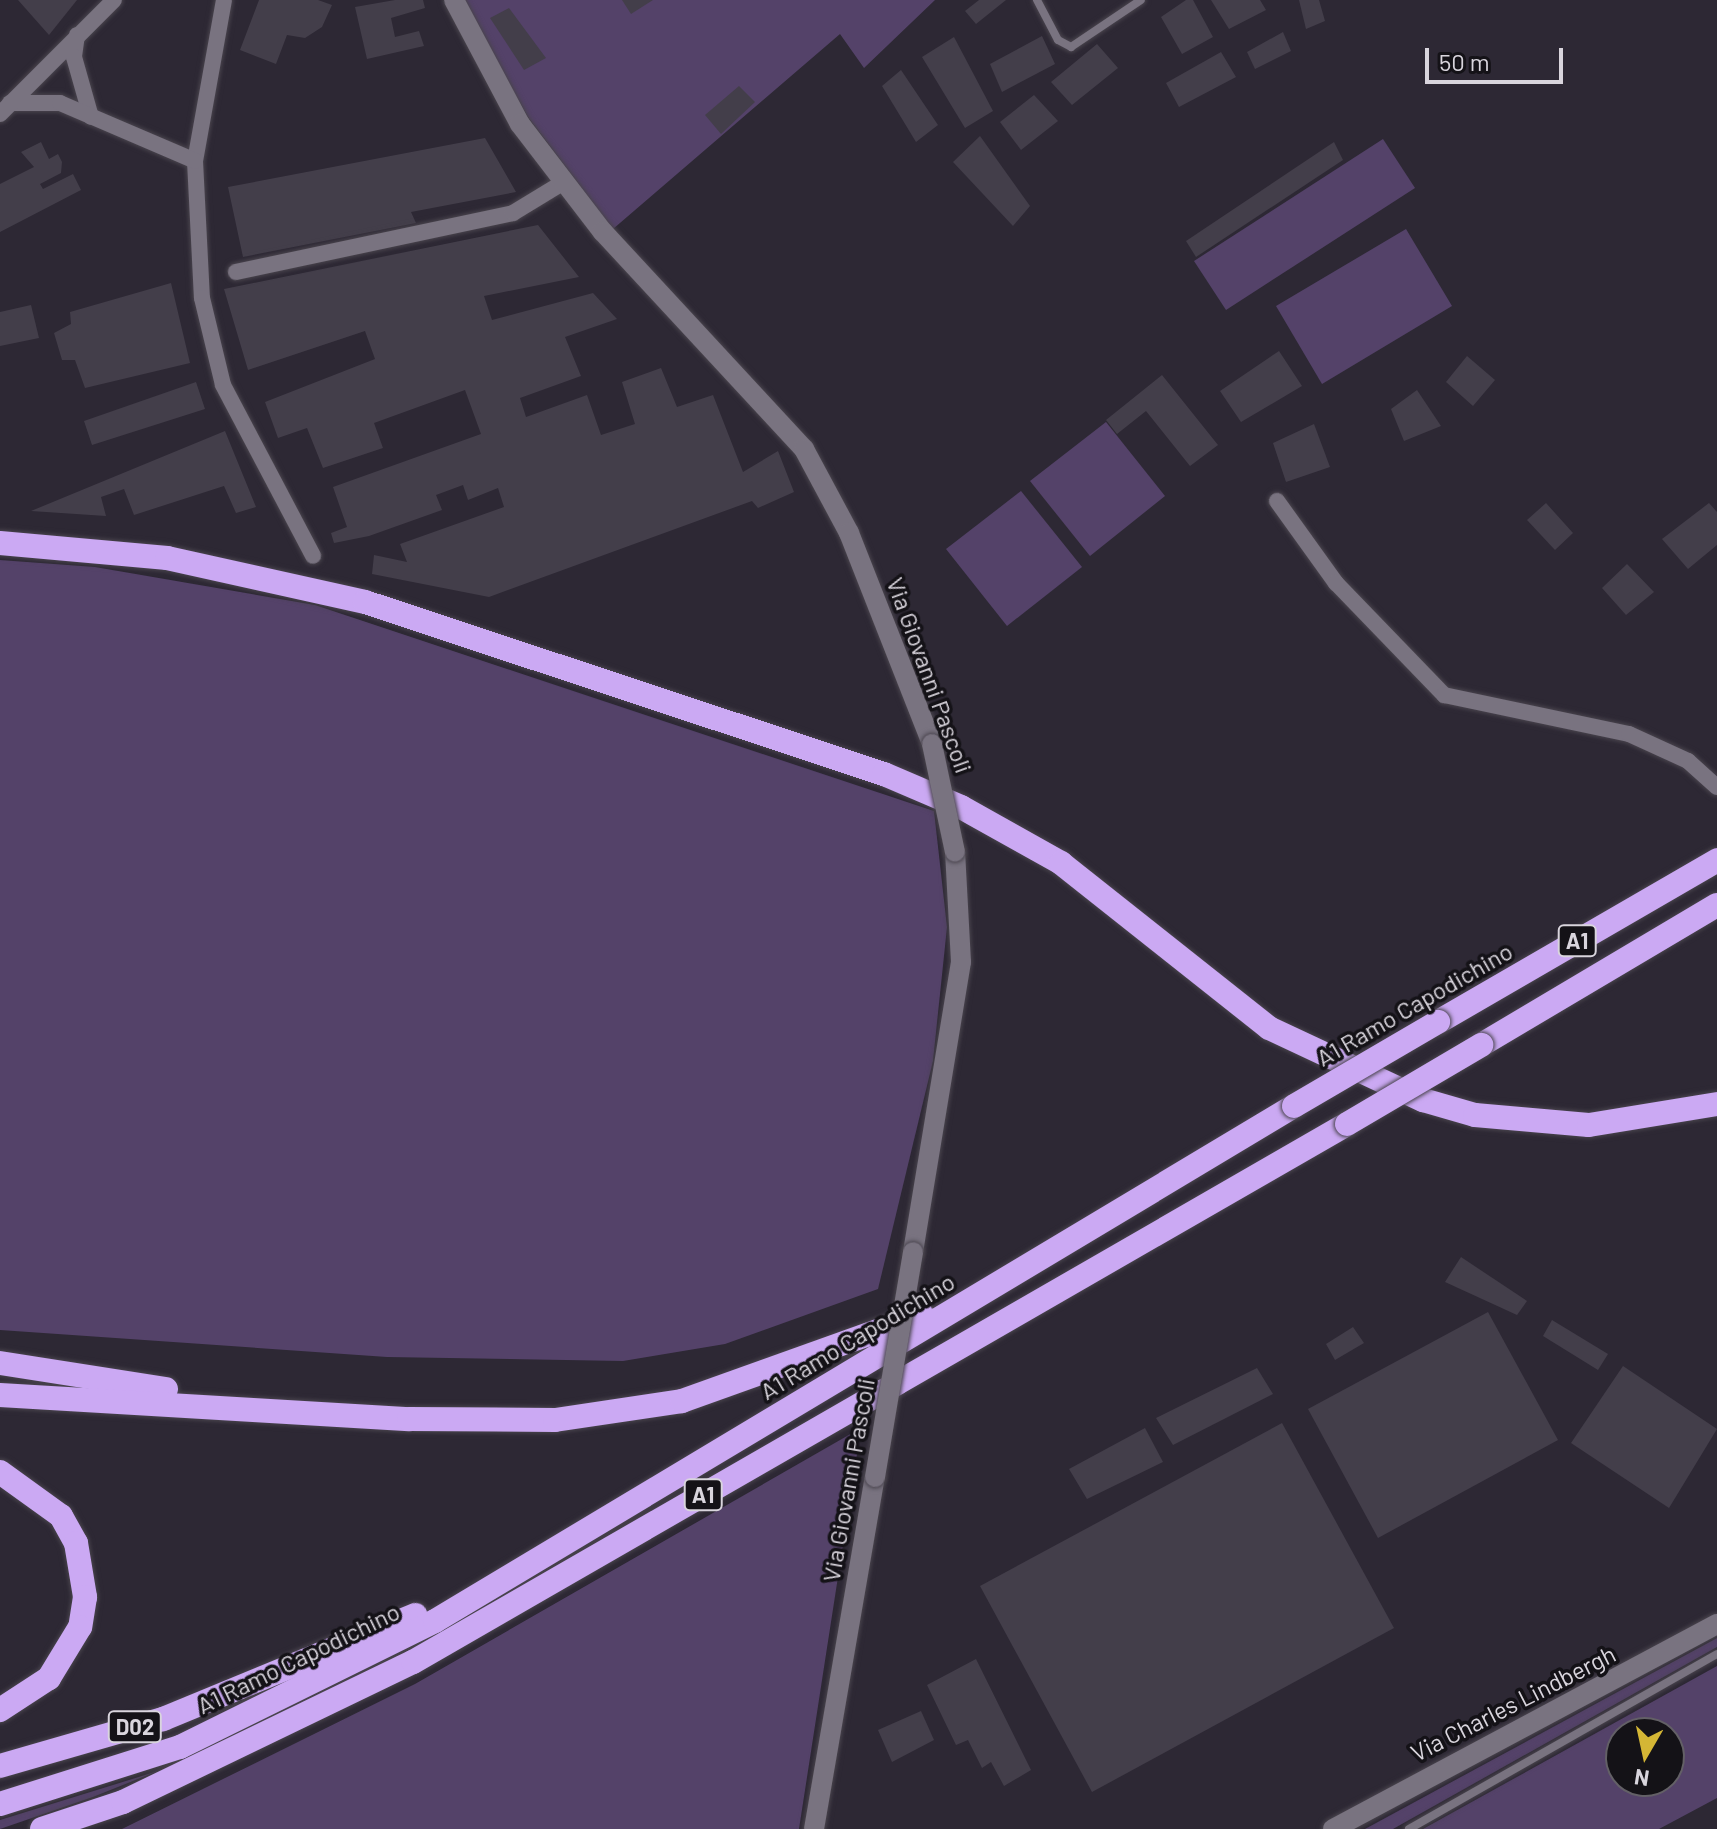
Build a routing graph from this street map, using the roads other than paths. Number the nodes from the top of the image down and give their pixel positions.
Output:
1 (114, 0) edge
2 (224, 0) edge
3 (454, 0) edge
4 (1037, 0) edge
5 (1141, 0) edge
6 (77, 35) junction
7 (5, 108) edge
8 (91, 117) junction
9 (195, 161) junction
10 (564, 182) junction
11 (236, 272) dead end
12 (1277, 501) dead end
13 (0, 543) edge
14 (313, 556) dead end
15 (1717, 787) edge
16 (1717, 860) edge
17 (1717, 905) edge
18 (1717, 1104) edge
19 (971, 1301) junction
20 (0, 1363) edge
21 (0, 1395) edge
22 (262, 1407) junction
23 (0, 1472) edge
24 (519, 1569) junction
25 (1717, 1624) edge
26 (1717, 1654) edge
27 (0, 1710) edge
28 (0, 1766) edge
29 (0, 1804) edge
30 (42, 1829) edge
31 (814, 1829) edge
32 (1333, 1829) edge
33 (1409, 1829) edge

1 - 6 street
2 - 9 street
3 - 10 street, Via Giovanni Pascoli
4 - 5 lane
6 - 7 street
6 - 8 street
7 - 8 street
8 - 9 street
9 - 14 street
10 - 11 street
10 - 31 street, Via Giovanni Pascoli, bridge
12 - 15 street
13 - 18 highway
16 - 19 highway, A1 Ramo Capodichino / A1, bridge
17 - 30 highway, A1, bridge
19 - 22 highway
19 - 24 highway, A1 Ramo Capodichino / A1
20 - 22 highway
21 - 22 highway
23 - 27 highway
24 - 28 highway, D02
24 - 29 highway, A1 Ramo Capodichino / A1
25 - 32 street, Via Charles Lindbergh
26 - 33 lane

